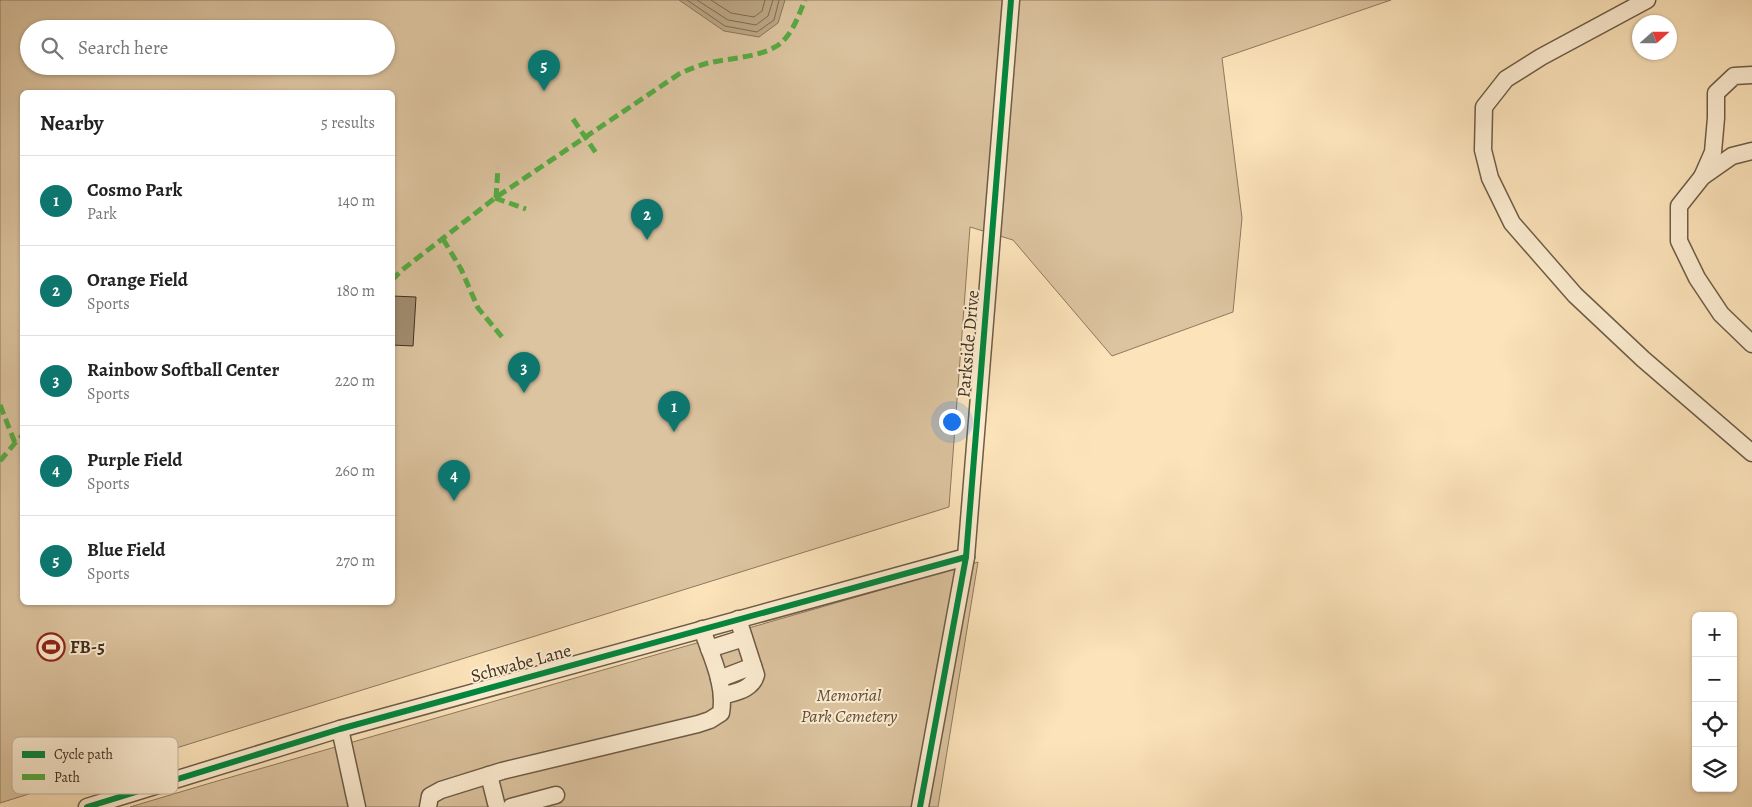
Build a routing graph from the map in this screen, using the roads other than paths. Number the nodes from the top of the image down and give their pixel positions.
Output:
1 (1011, 0) edge
2 (1647, 0) edge
3 (1752, 75) edge
4 (1752, 151) edge
5 (1702, 177) junction
6 (1752, 344) edge
7 (1752, 453) edge
8 (966, 557) junction
9 (738, 619) junction
10 (702, 629) junction
11 (744, 638) junction
12 (709, 649) junction
13 (753, 666) junction
14 (719, 678) junction
15 (722, 696) junction
16 (340, 729) junction
17 (489, 775) junction
18 (178, 779) edge
19 (129, 794) edge
20 (556, 795) dead end
21 (501, 806) edge
22 (87, 807) edge
23 (357, 807) edge
24 (428, 807) edge
25 (920, 807) edge

1 - 8 street, Parkside Drive
2 - 7 street
3 - 5 street
4 - 5 street
5 - 6 street
8 - 9 street, Schwabe Lane
8 - 25 street, Parkside Drive
9 - 10 street, Schwabe Lane
9 - 11 street
10 - 12 street
10 - 16 street, Schwabe Lane
11 - 12 street
11 - 13 street
12 - 14 street
13 - 14 street
13 - 15 street
14 - 15 street
15 - 17 street
16 - 18 street, Schwabe Lane
16 - 23 street
17 - 21 street
17 - 24 street
19 - 22 street, Schwabe Lane
20 - 21 street

